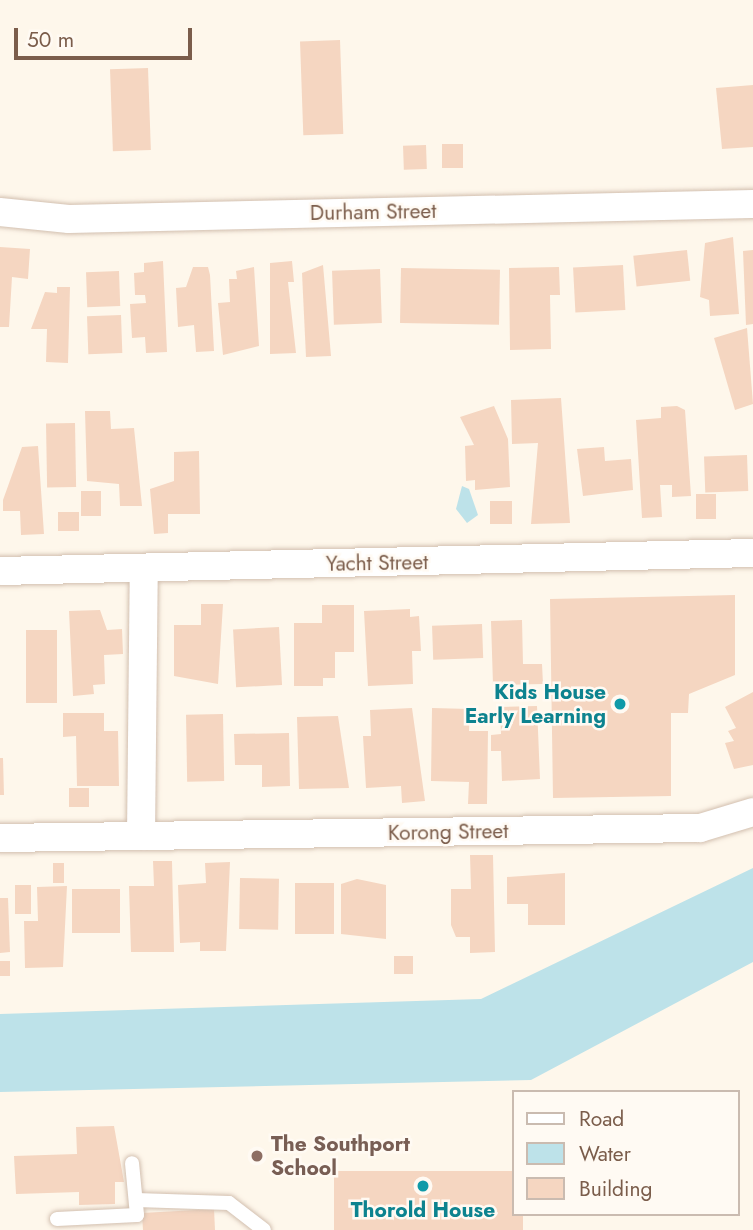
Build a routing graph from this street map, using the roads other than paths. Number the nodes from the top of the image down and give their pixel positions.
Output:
1 (751, 202) edge
2 (0, 212) edge
3 (753, 553) edge
4 (144, 569) junction
5 (0, 571) edge
6 (753, 812) edge
7 (141, 836) junction
8 (0, 838) edge
9 (132, 1163) dead end
10 (135, 1200) junction
11 (57, 1219) dead end
12 (264, 1230) edge

1 - 2 street, Durham Street
3 - 4 street, Yacht Street
4 - 5 street, Yacht Street
4 - 7 street
6 - 7 street, Korong Street
7 - 8 street, Korong Street
9 - 10 lane
10 - 11 lane
10 - 12 lane

